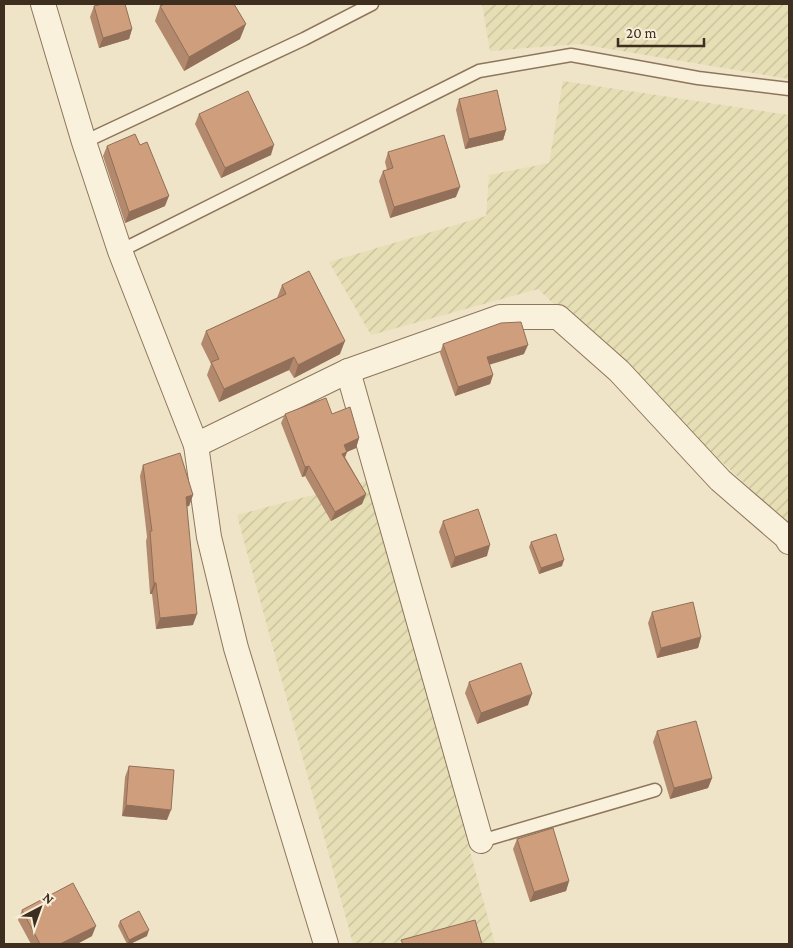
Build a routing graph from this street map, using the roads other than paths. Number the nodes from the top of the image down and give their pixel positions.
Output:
1 (43, 4) edge
2 (372, 4) edge
3 (789, 89) edge
4 (84, 142) junction
5 (120, 252) junction
6 (348, 371) junction
7 (196, 445) junction
8 (789, 542) edge
9 (655, 790) dead end
10 (482, 841) joint
11 (326, 944) edge

1 - 4 street
2 - 4 lane
3 - 5 lane
4 - 5 street
5 - 7 street
6 - 7 street
6 - 8 street
6 - 10 street
7 - 11 street
9 - 10 lane

